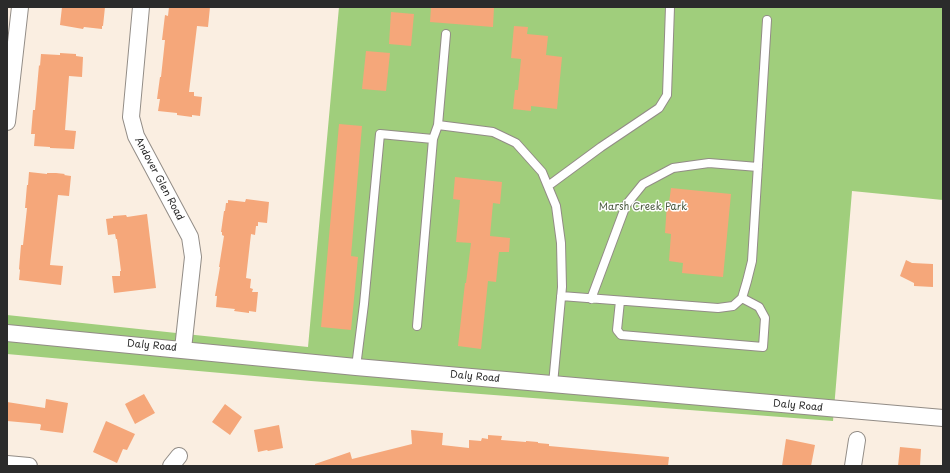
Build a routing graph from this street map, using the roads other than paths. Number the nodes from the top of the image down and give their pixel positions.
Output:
1 (20, 7) edge
2 (141, 7) edge
3 (670, 7) edge
4 (767, 20) dead end
5 (446, 34) dead end
6 (7, 122) edge
7 (438, 125) junction
8 (433, 139) junction
9 (758, 167) junction
10 (548, 186) junction
11 (561, 296) junction
12 (591, 298) junction
13 (742, 298) junction
14 (620, 301) junction
15 (417, 326) dead end
16 (7, 333) edge
17 (183, 349) junction
18 (356, 367) junction
19 (553, 384) junction
20 (943, 418) edge
21 (857, 440) dead end
22 (7, 464) edge
23 (29, 466) edge
24 (853, 466) edge

1 - 6 street
2 - 17 street, Andover Glen Road
3 - 10 lane
4 - 9 lane
5 - 7 lane
7 - 8 lane
7 - 10 lane
8 - 15 lane
8 - 18 lane
9 - 12 lane
9 - 13 lane
10 - 11 lane
11 - 12 lane
11 - 19 lane
12 - 14 lane
13 - 14 lane
13 - 14 lane
16 - 17 street, Daly Road
17 - 18 street, Daly Road
18 - 19 street, Daly Road
19 - 20 street, Daly Road
21 - 24 street
22 - 23 street

